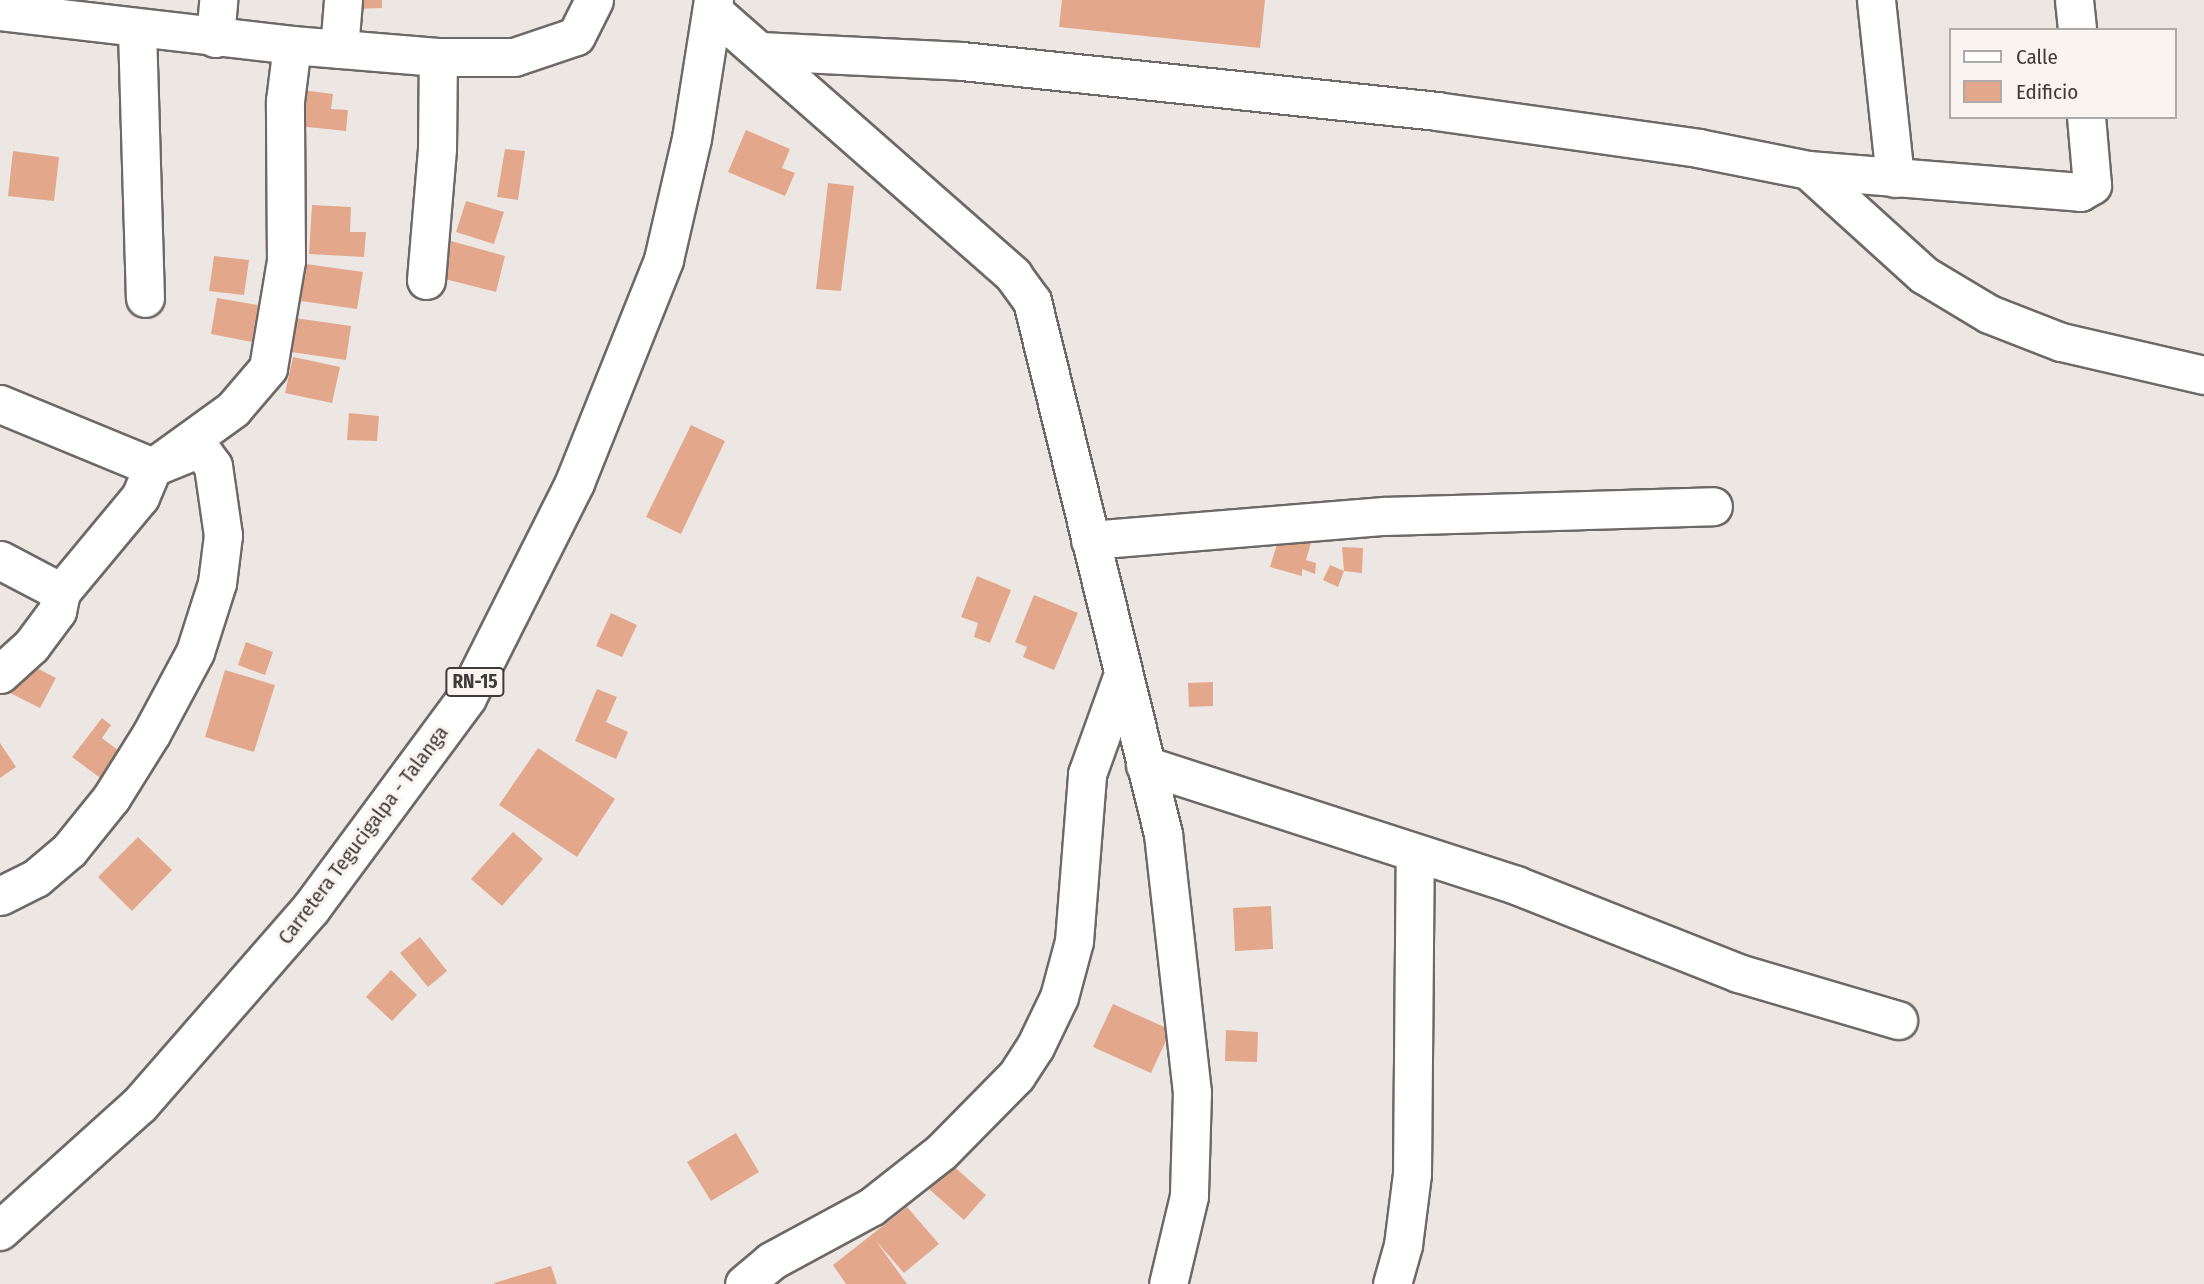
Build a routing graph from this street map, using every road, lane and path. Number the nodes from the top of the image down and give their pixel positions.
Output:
1 (218, 0) edge
2 (343, 0) edge
3 (594, 0) edge
4 (1876, 0) edge
5 (2074, 0) edge
6 (714, 5) edge
7 (0, 11) edge
8 (81, 12) edge
9 (2077, 28) edge
10 (137, 30) junction
11 (215, 38) junction
12 (292, 45) junction
13 (339, 49) junction
14 (760, 51) junction
15 (438, 57) junction
16 (2086, 119) edge
17 (1808, 170) junction
18 (1895, 178) junction
19 (426, 280) dead end
20 (145, 298) dead end
21 (2204, 375) edge
22 (0, 404) edge
23 (153, 467) junction
24 (1713, 506) dead end
25 (1090, 540) junction
26 (0, 560) edge
27 (61, 592) junction
28 (0, 674) edge
29 (1122, 677) junction
30 (1144, 765) junction
31 (1415, 855) junction
32 (0, 896) edge
33 (1898, 1020) dead end
34 (0, 1231) edge
35 (744, 1284) edge
36 (1168, 1284) edge
37 (1392, 1284) edge

1 - 11 street
2 - 13 street
3 - 15 street
4 - 18 street
5 - 9 street
6 - 14 street
6 - 34 main road, Carretera Tegucigalpa - Talanga / RN-15
7 - 8 street
8 - 10 street
10 - 11 street
10 - 20 street
11 - 12 street
12 - 13 street
12 - 23 street
13 - 15 street
14 - 17 street
14 - 25 street
15 - 19 street
16 - 18 street
17 - 18 street
17 - 21 street
22 - 23 street
23 - 27 street
23 - 32 street
24 - 25 street
25 - 29 street
26 - 27 street
27 - 28 street
29 - 30 street
29 - 35 street
30 - 31 street
30 - 36 street
31 - 33 street
31 - 37 street

